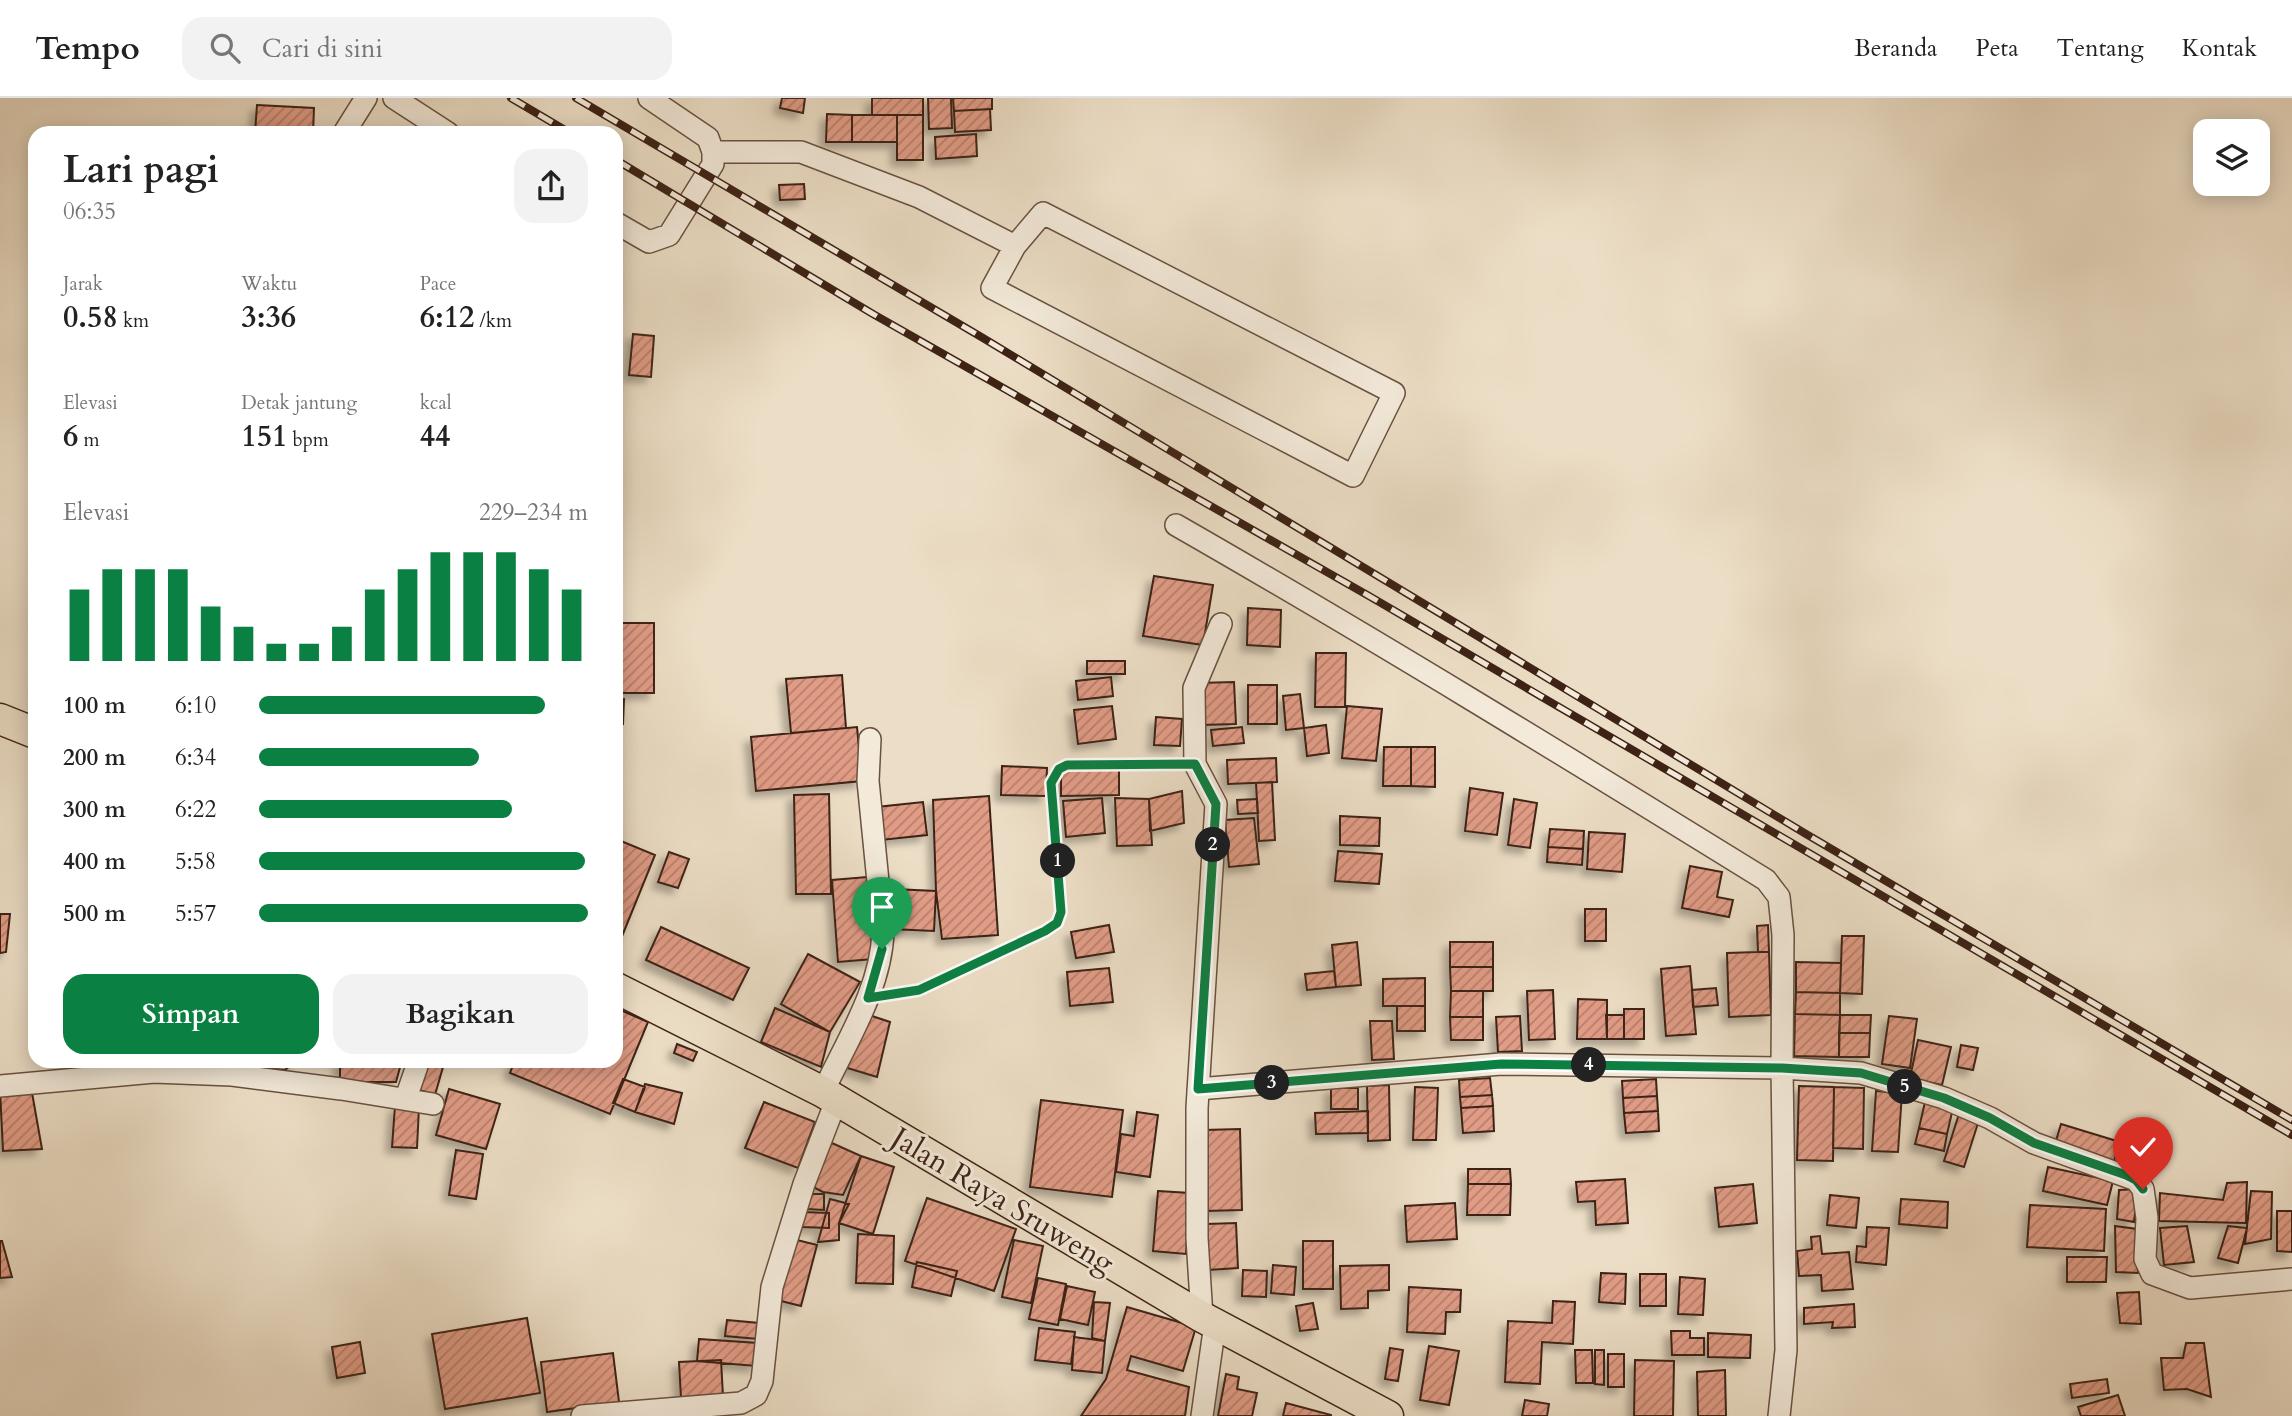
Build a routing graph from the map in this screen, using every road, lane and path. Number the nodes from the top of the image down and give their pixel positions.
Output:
1 (366, 98) edge
2 (394, 98) edge
3 (649, 98) edge
4 (348, 126) edge
5 (437, 126) edge
6 (713, 152) junction
7 (623, 227) edge
8 (1015, 246) junction
9 (1176, 525) dead end
10 (1220, 624) dead end
11 (0, 719) edge
12 (28, 730) edge
13 (870, 739) dead end
14 (1195, 764) junction
15 (623, 992) edge
16 (868, 998) junction
17 (139, 1068) edge
18 (171, 1068) edge
19 (416, 1068) edge
20 (1782, 1068) junction
21 (0, 1086) edge
22 (1198, 1089) junction
23 (830, 1097) junction
24 (406, 1098) junction
25 (433, 1104) dead end
26 (2292, 1279) edge
27 (1208, 1321) junction
28 (582, 1416) edge
29 (1202, 1416) edge
30 (1388, 1416) edge
31 (1779, 1416) edge

1 - 4 street
2 - 5 street
3 - 6 street
6 - 7 street
6 - 8 street
8 - 8 street
9 - 20 street
10 - 14 street
11 - 12 highway
13 - 16 street
14 - 16 path
14 - 22 street
15 - 23 highway, Jalan Raya Sruweng
16 - 23 street
17 - 21 street
18 - 24 street
19 - 24 street
20 - 22 street
20 - 26 street
20 - 31 street
22 - 27 street
23 - 27 highway, Jalan Raya Sruweng
23 - 28 street
24 - 25 street
27 - 29 street
27 - 30 highway, Jalan Raya Sruweng

